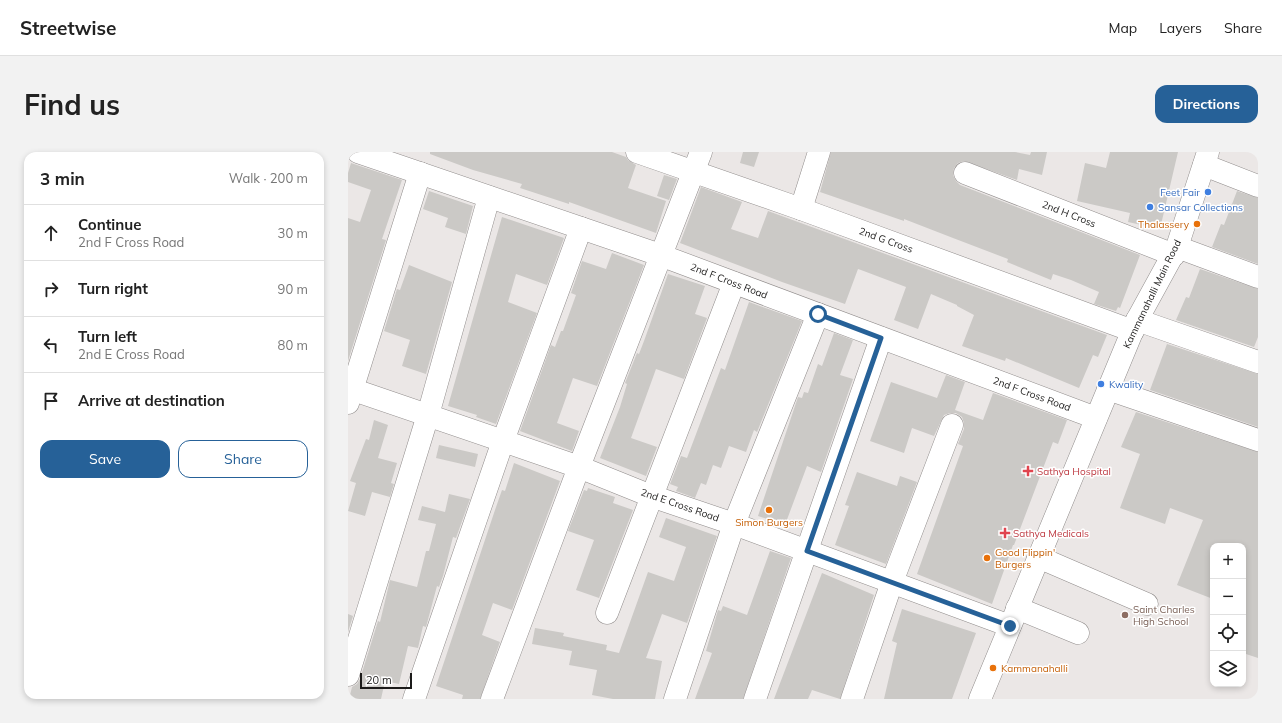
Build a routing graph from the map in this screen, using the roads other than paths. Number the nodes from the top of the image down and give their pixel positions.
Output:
1 (358, 152) edge
2 (637, 152) edge
3 (818, 152) edge
4 (1206, 159) edge
5 (697, 162) edge
6 (420, 173) junction
7 (965, 173) dead end
8 (1258, 186) edge
9 (489, 197) junction
10 (801, 209) junction
11 (581, 228) junction
12 (1176, 251) junction
13 (660, 255) junction
14 (1258, 277) edge
15 (734, 283) junction
16 (818, 314) junction
17 (1135, 325) junction
18 (881, 338) junction
19 (1258, 362) edge
20 (1108, 389) junction
21 (349, 394) edge
22 (428, 415) junction
23 (1096, 418) junction
24 (952, 425) dead end
25 (1258, 440) edge
26 (503, 441) junction
27 (579, 467) junction
28 (651, 496) junction
29 (734, 524) junction
30 (807, 551) junction
31 (1038, 557) junction
32 (892, 582) junction
33 (1146, 604) dead end
34 (607, 613) dead end
35 (1014, 617) junction
36 (1078, 633) dead end
37 (348, 676) edge
38 (414, 699) edge
39 (492, 699) edge
40 (675, 699) edge
41 (755, 699) edge
42 (852, 699) edge
43 (980, 699) edge

1 - 6 street, 2nd F Cross Road
2 - 5 street, 2nd G Cross
3 - 10 street
4 - 8 street
4 - 12 street, Kammanahalli Main Road
5 - 10 street, 2nd G Cross
5 - 13 street
6 - 9 street, 2nd F Cross Road
6 - 21 street
7 - 12 street, 2nd H Cross
9 - 11 street, 2nd F Cross Road
9 - 22 street
10 - 17 street, 2nd G Cross
11 - 13 street, 2nd F Cross Road
11 - 26 street
12 - 14 street, 2nd H Cross
12 - 17 street, Kammanahalli Main Road
13 - 15 street, 2nd F Cross Road
13 - 27 street
15 - 16 street, 2nd F Cross Road
15 - 28 street
16 - 18 street, 2nd F Cross Road
16 - 29 street
17 - 19 street, 2nd G Cross
17 - 20 street, Kammanahalli Main Road
18 - 23 street, 2nd F Cross Road
18 - 30 street
20 - 23 street, Kammanahalli Main Road
20 - 25 street
21 - 22 street, 2nd E Cross Road
22 - 26 street, 2nd E Cross Road
22 - 37 street
23 - 31 street, Kammanahalli Main Road
24 - 32 street
26 - 27 street, 2nd E Cross Road
26 - 38 street
27 - 28 street, 2nd E Cross Road
27 - 39 street
28 - 29 street, 2nd E Cross Road
28 - 34 street
29 - 30 street, 2nd E Cross Road
29 - 40 street
30 - 32 street, 2nd E Cross Road
30 - 41 street
31 - 33 street
31 - 35 street, Kammanahalli Main Road
32 - 35 street, 2nd E Cross Road
32 - 42 street
35 - 36 street, 2nd E Cross Road
35 - 43 street, Kammanahalli Main Road

